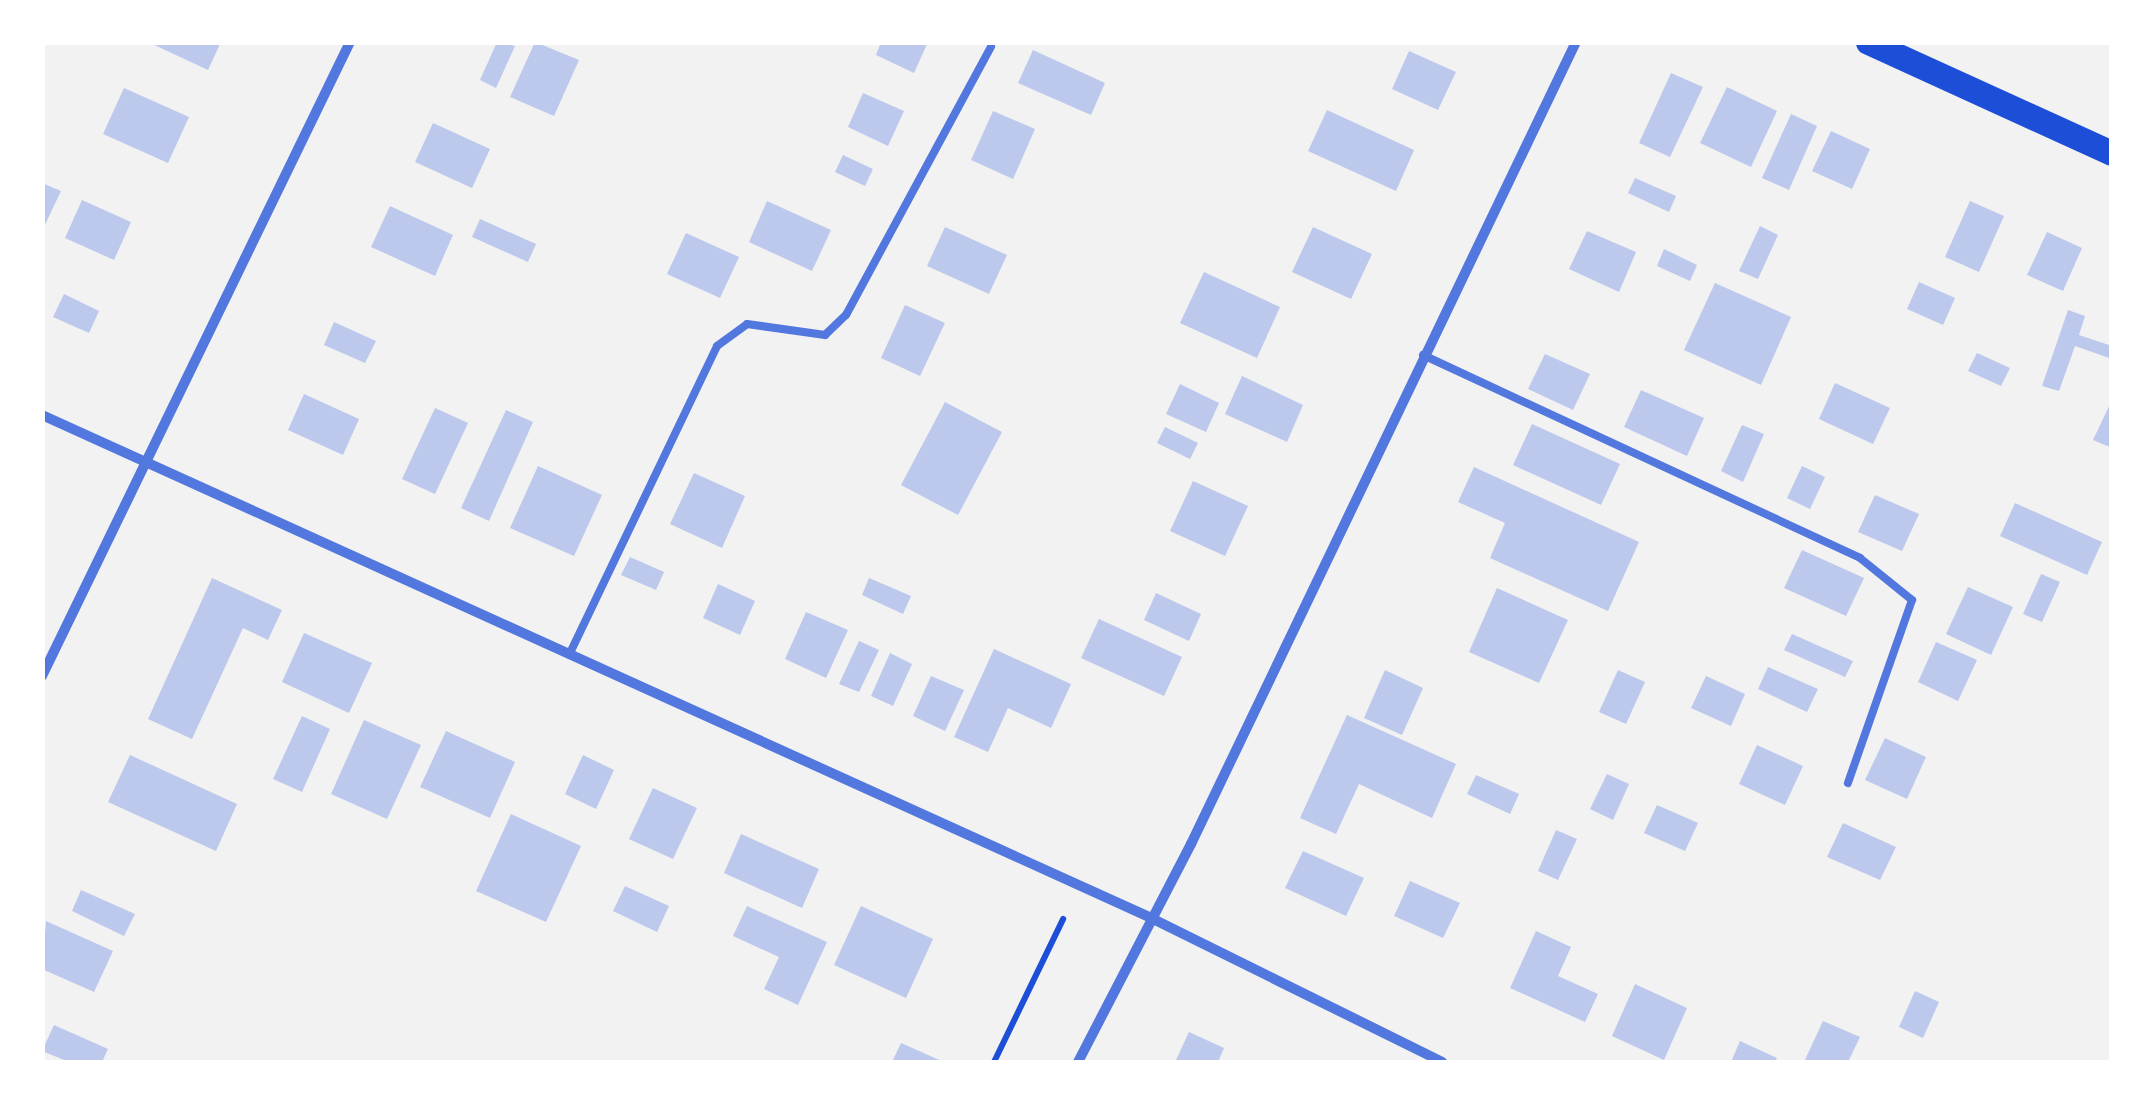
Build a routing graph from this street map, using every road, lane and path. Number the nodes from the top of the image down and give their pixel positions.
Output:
1 (350, 42) edge
2 (1576, 42) edge
3 (1868, 42) edge
4 (991, 47) dead end
5 (2112, 153) edge
6 (1423, 354) junction
7 (42, 415) edge
8 (147, 462) junction
9 (570, 653) junction
10 (42, 676) edge
11 (1848, 784) dead end
12 (1148, 918) junction
13 (1064, 919) dead end
14 (994, 1062) edge
15 (1078, 1062) edge
16 (1442, 1062) edge

1 - 8 street
2 - 6 street
3 - 5 main road
4 - 9 lane
6 - 11 lane
6 - 12 street
7 - 8 street
8 - 9 street
8 - 10 street
9 - 12 street
12 - 15 street
12 - 16 street
13 - 14 path

